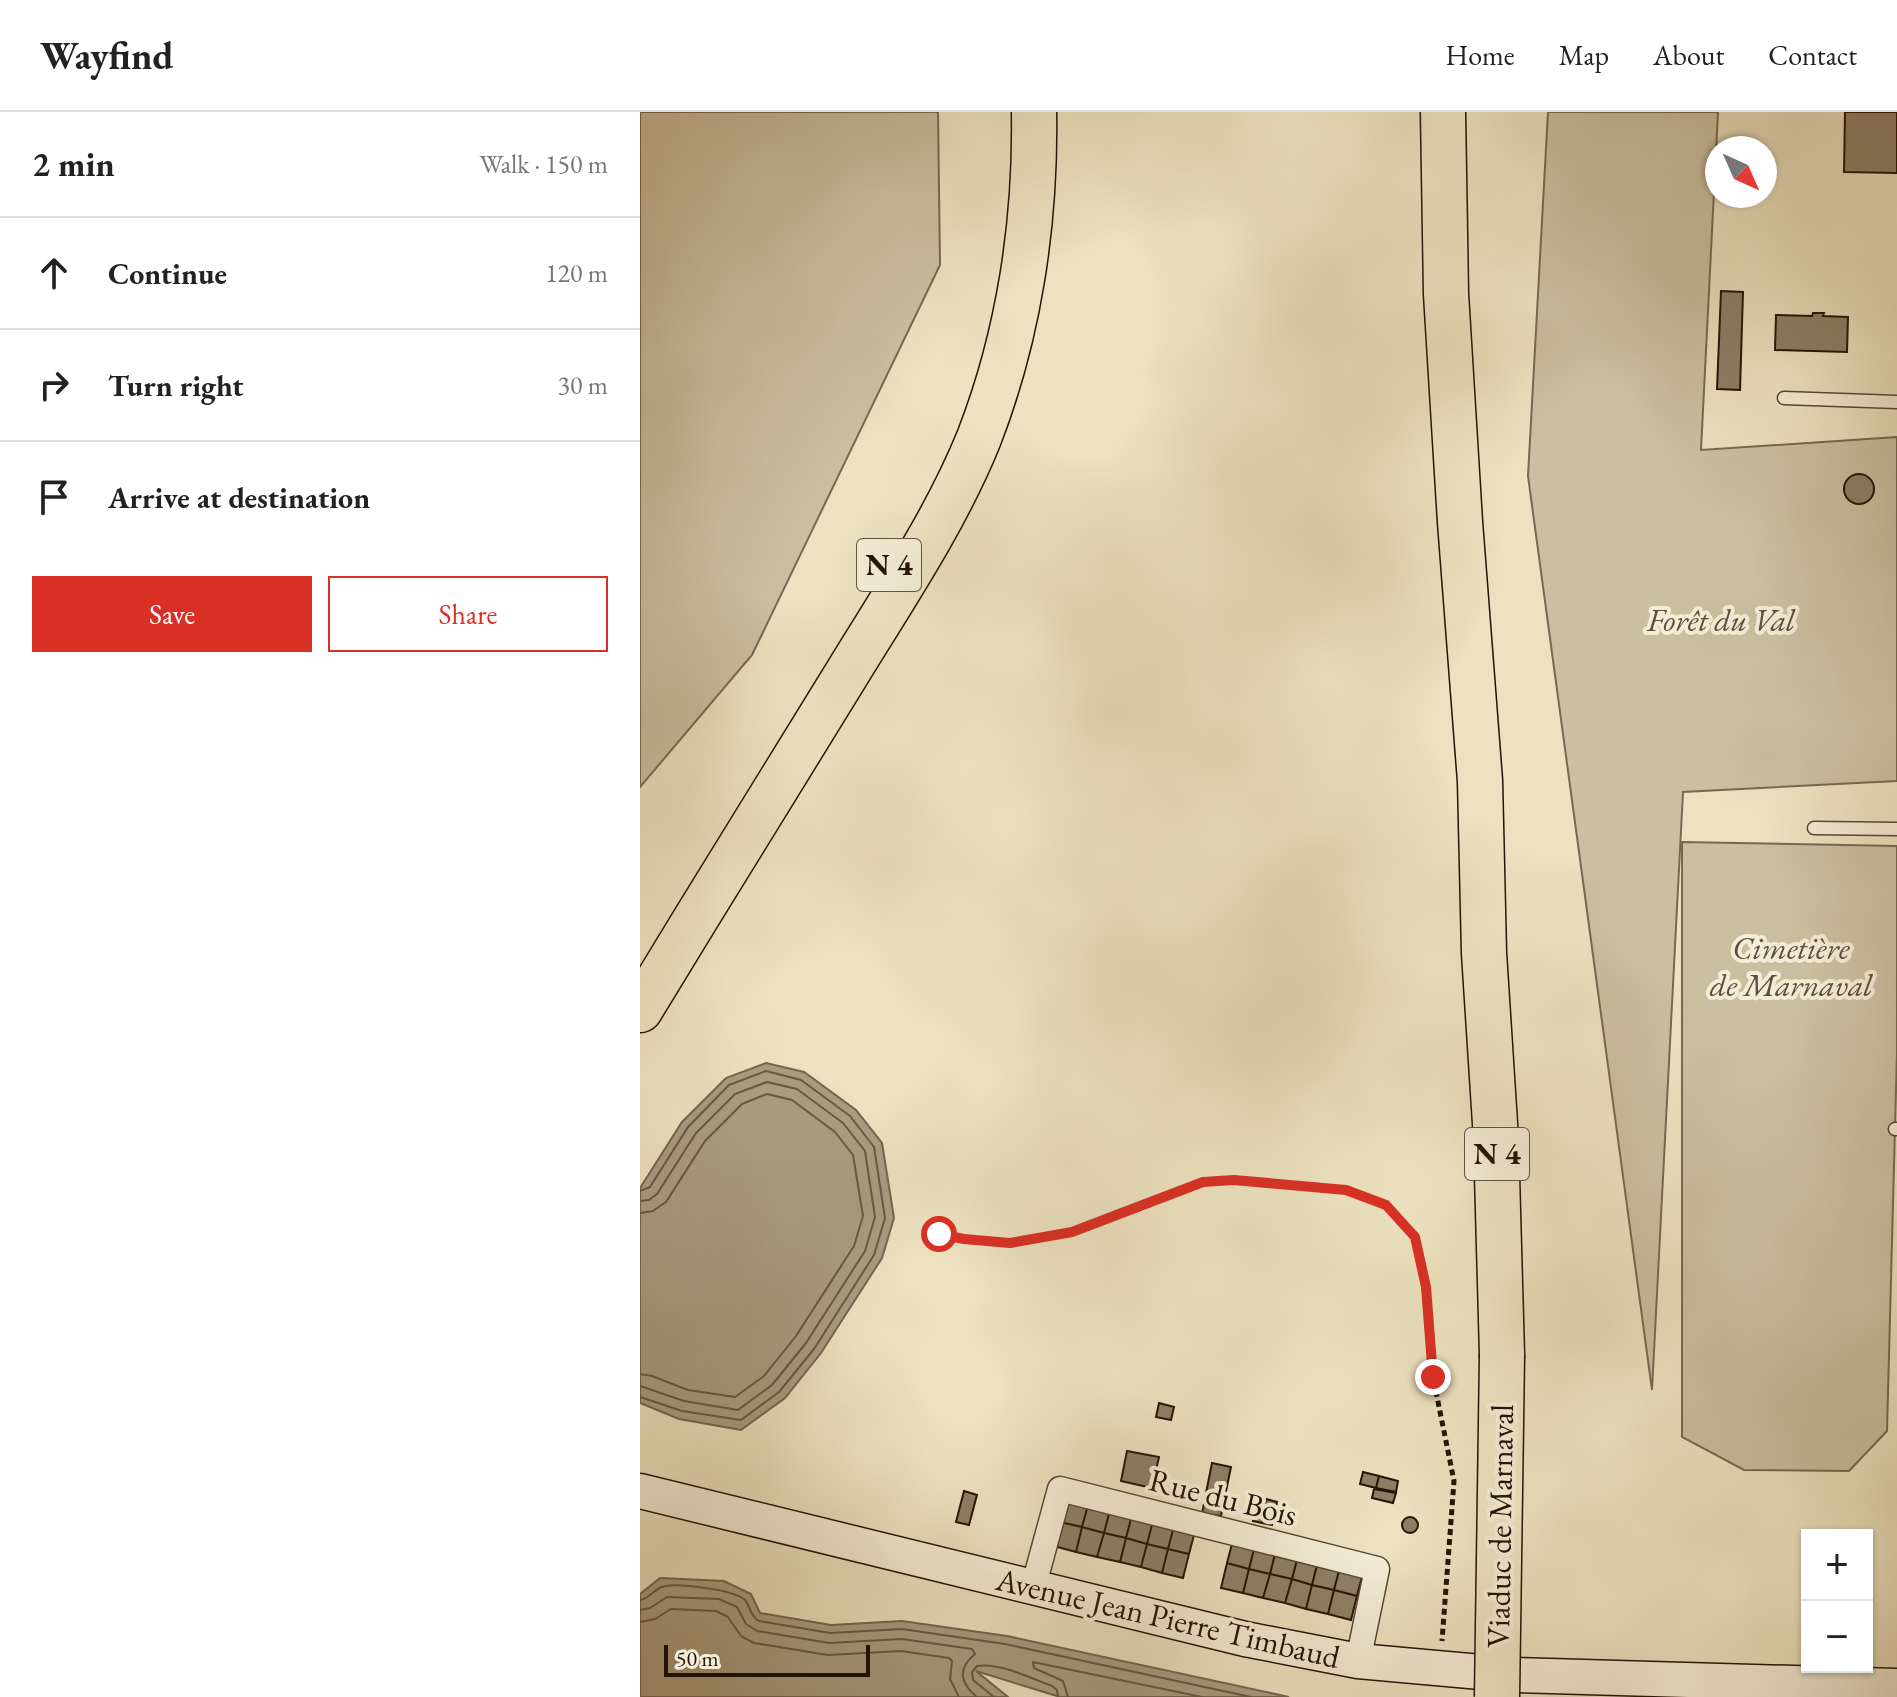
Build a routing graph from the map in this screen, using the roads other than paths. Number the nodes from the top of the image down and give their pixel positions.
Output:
1 (1017, 112) edge
2 (1034, 112) edge
3 (1419, 112) edge
4 (1443, 112) edge
5 (1784, 398) dead end
6 (1897, 402) edge
7 (1814, 828) dead end
8 (1897, 829) edge
9 (1484, 953) junction
10 (640, 972) edge
11 (640, 1010) edge
12 (640, 1491) edge
13 (1033, 1588) junction
14 (1358, 1661) junction
15 (1897, 1686) edge
16 (1497, 1697) edge

1 - 10 highway, N 4
2 - 11 highway, N 4
3 - 9 highway, N 4
4 - 9 highway, N 4
5 - 6 lane
7 - 8 lane
9 - 16 highway, Viaduc de Marnaval / N 4, bridge
12 - 13 main road, Avenue Jean Pierre Timbaud
13 - 14 main road, Avenue Jean Pierre Timbaud
13 - 14 street, Rue du Bois
14 - 15 main road, Avenue Jean Pierre Timbaud

